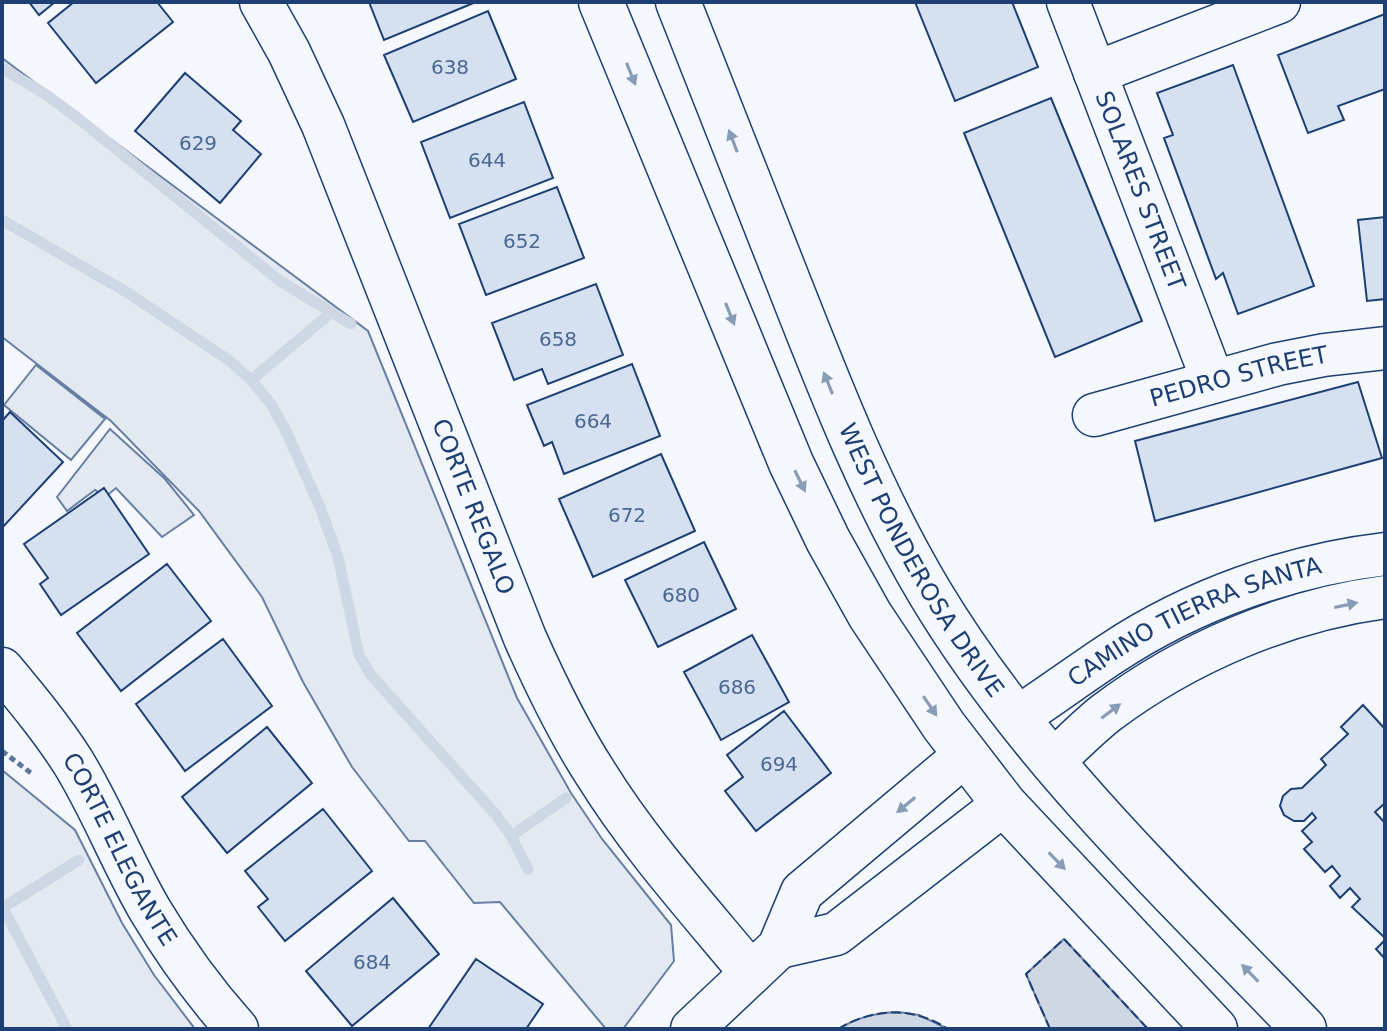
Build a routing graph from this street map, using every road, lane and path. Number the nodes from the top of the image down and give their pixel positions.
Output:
1 (261, 2) edge
2 (601, 2) edge
3 (678, 2) edge
4 (1068, 2) edge
5 (1279, 2) edge
6 (1095, 73) junction
7 (1385, 348) edge
8 (1213, 381) junction
9 (1094, 415) dead end
10 (1385, 554) edge
11 (1385, 597) edge
12 (2, 669) edge
13 (1017, 718) junction
14 (965, 755) junction
15 (1052, 762) junction
16 (1004, 804) junction
17 (765, 960) junction
18 (237, 1029) edge
19 (692, 1029) edge
20 (1215, 1029) edge
21 (1304, 1029) edge

1 - 17 street, CORTE REGALO
2 -> 14 main road
13 -> 3 main road, WEST PONDEROSA DRIVE
4 - 6 street, SOLARES STREET
5 - 6 street
6 - 8 street, SOLARES STREET
7 - 8 street, PEDRO STREET
8 - 9 street, PEDRO STREET
10 - 13 street, CAMINO TIERRA SANTA
15 -> 11 street, CAMINO TIERRA SANTA
12 - 18 street, CORTE ELEGANTE
13 - 14 main road
13 - 15 main road, WEST PONDEROSA DRIVE
14 - 16 main road
14 -> 17 street
15 - 16 main road
21 -> 15 main road, WEST PONDEROSA DRIVE
16 - 17 street
16 -> 20 main road
17 - 19 street

